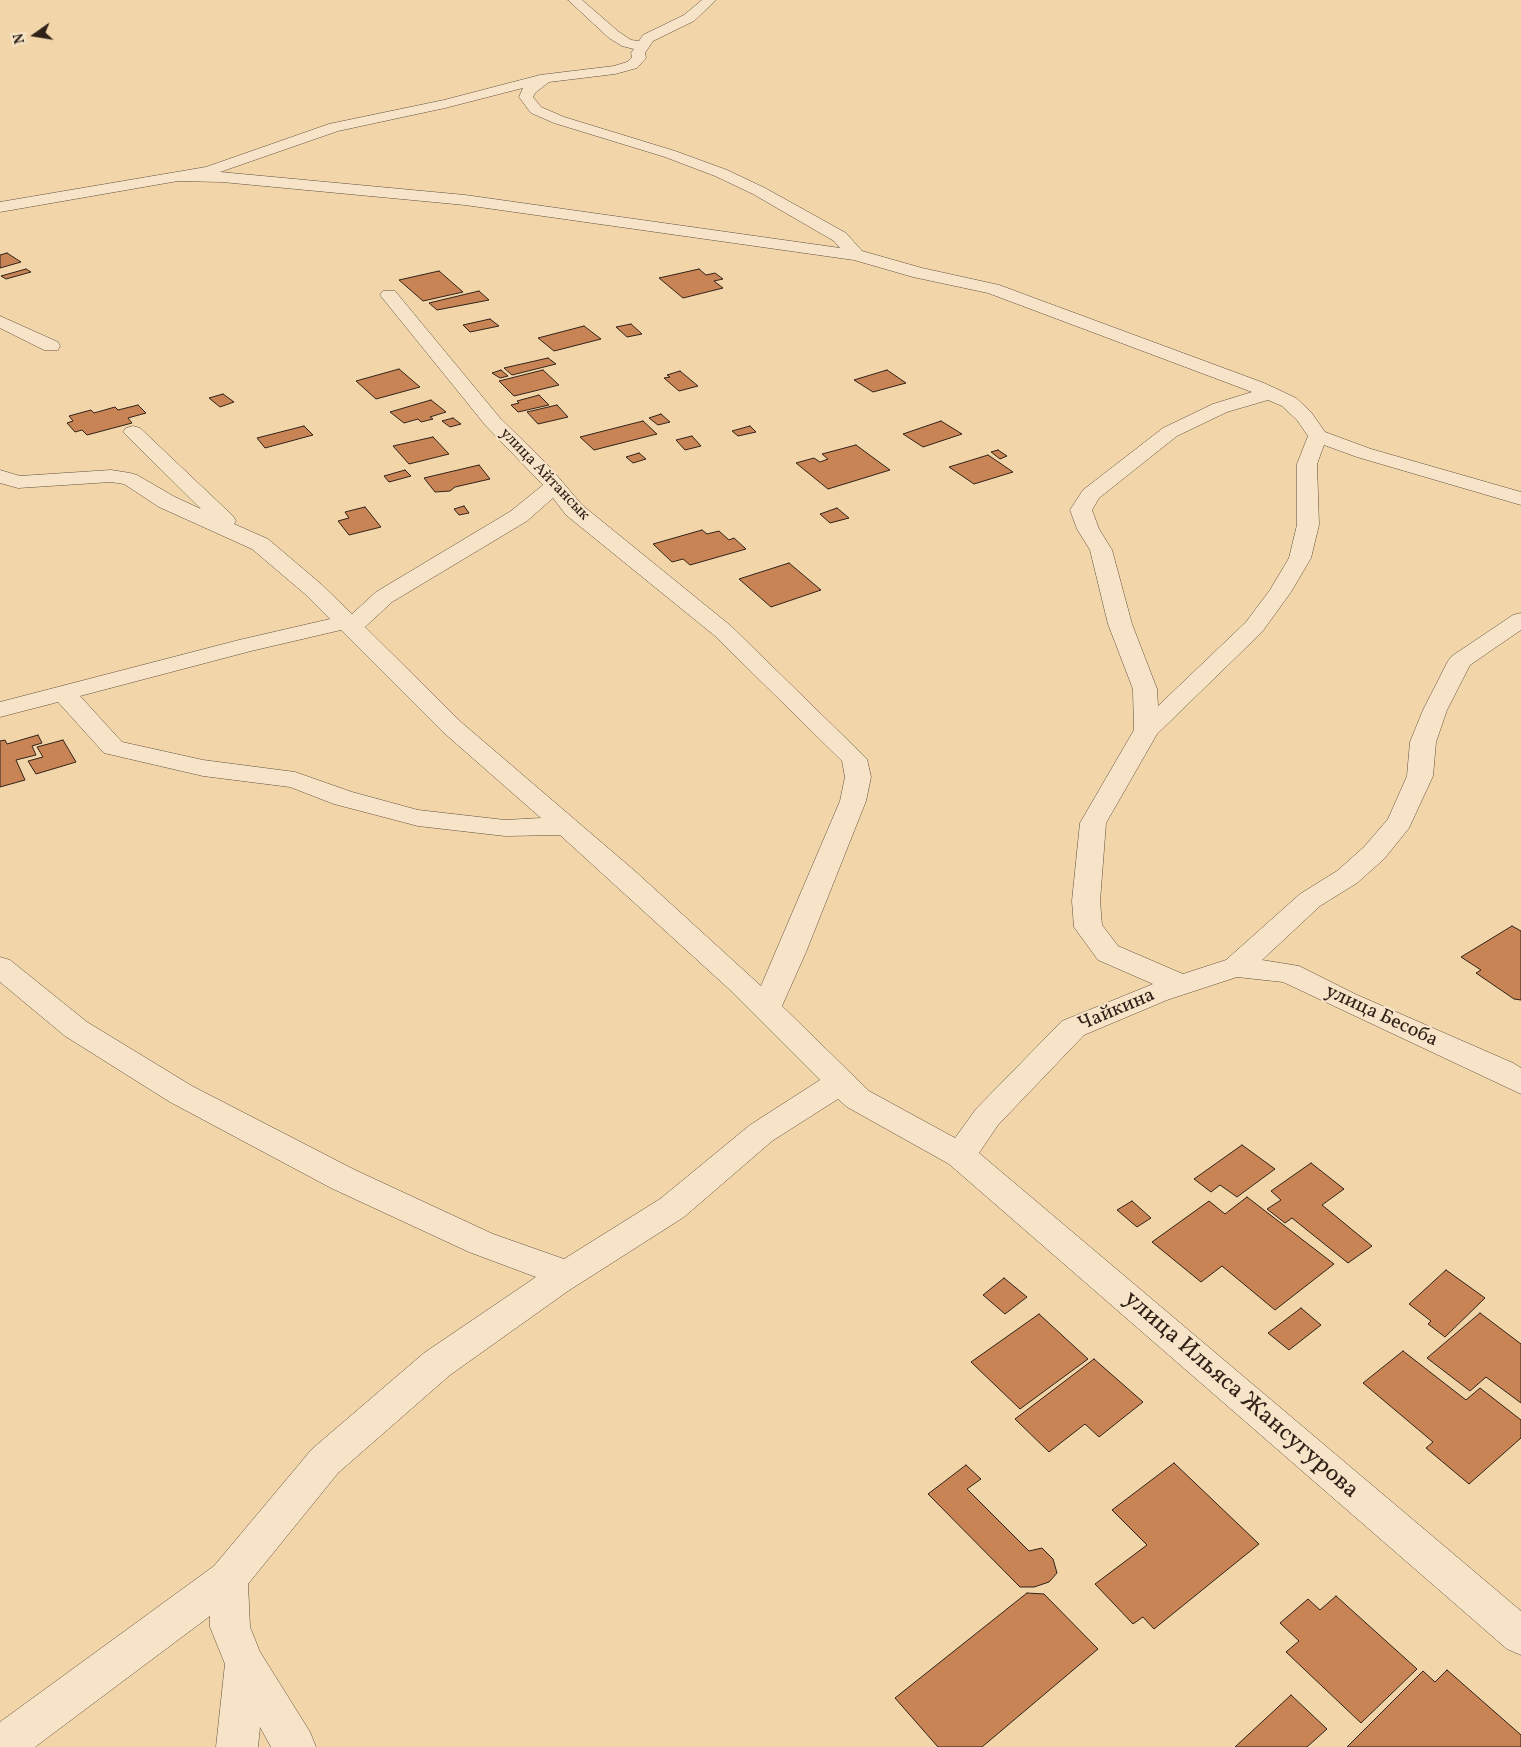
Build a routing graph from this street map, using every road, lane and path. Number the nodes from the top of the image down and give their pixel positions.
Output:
1 (574, 0) edge
2 (710, 0) edge
3 (642, 46) junction
4 (546, 78) junction
5 (180, 177) junction
6 (0, 207) edge
7 (856, 255) junction
8 (389, 295) dead end
9 (0, 321) edge
10 (51, 346) dead end
11 (1270, 393) junction
12 (133, 432) dead end
13 (1318, 436) junction
14 (0, 476) edge
15 (555, 486) junction
16 (1521, 499) edge
17 (238, 534) junction
18 (1521, 620) edge
19 (349, 625) junction
20 (64, 694) junction
21 (0, 710) edge
22 (1147, 730) junction
23 (566, 826) junction
24 (0, 967) edge
25 (1236, 967) junction
26 (1182, 985) junction
27 (766, 1008) junction
28 (841, 1082) junction
29 (1521, 1083) edge
30 (960, 1155) junction
31 (567, 1274) junction
32 (228, 1579) junction
33 (1521, 1636) edge
34 (245, 1664) junction
35 (0, 1746) edge
36 (237, 1747) edge
37 (295, 1747) edge

1 - 3 street
2 - 3 street
3 - 4 street
4 - 5 street
4 - 7 street
5 - 6 street
5 - 7 street
7 - 11 street
8 - 15 street, улица Айтансык
9 - 10 street
11 - 13 street
11 - 22 street
12 - 17 street
13 - 16 street
13 - 22 street
14 - 17 street, улица Ильяса Жансугурова
15 - 19 street
15 - 27 street, улица Айтансык
17 - 19 street, улица Ильяса Жансугурова
18 - 25 street
19 - 20 street
19 - 23 street, улица Ильяса Жансугурова
20 - 21 street
20 - 23 street
22 - 26 street
23 - 27 street, улица Ильяса Жансугурова
24 - 31 street
25 - 26 street, Чайкина
25 - 29 street, улица Бесоба
26 - 30 street, Чайкина
27 - 28 street, улица Ильяса Жансугурова
28 - 30 street, улица Ильяса Жансугурова
28 - 31 street
30 - 33 street, улица Ильяса Жансугурова
31 - 32 street
32 - 34 street
32 - 35 street
34 - 36 street
34 - 37 street

